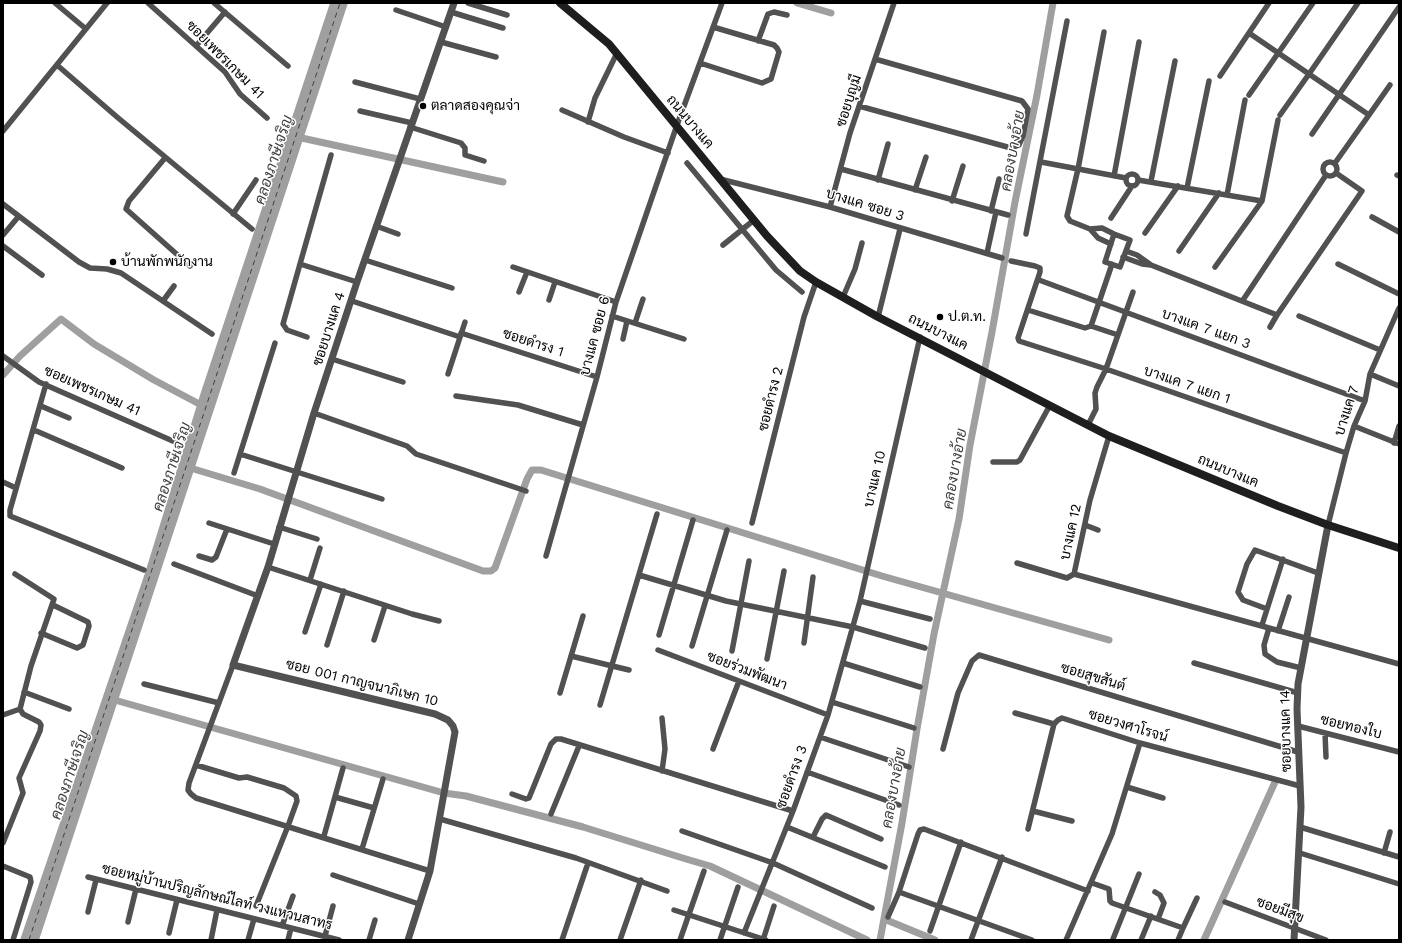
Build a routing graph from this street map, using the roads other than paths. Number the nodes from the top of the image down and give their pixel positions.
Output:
1 (55, 3) edge
2 (107, 3) edge
3 (148, 3) edge
4 (214, 3) edge
5 (454, 3) edge
6 (468, 3) edge
7 (560, 3) edge
8 (722, 3) edge
9 (894, 3) edge
10 (1269, 3) edge
11 (1313, 3) edge
12 (1358, 3) edge
13 (571, 6) edge
14 (1399, 7) edge
15 (396, 10) dead end
16 (225, 12) junction
17 (451, 12) junction
18 (787, 15) dead end
19 (507, 16) dead end
20 (1067, 22) dead end
21 (446, 27) junction
22 (713, 27) junction
23 (503, 28) dead end
24 (86, 29) junction
25 (1104, 32) dead end
26 (1249, 33) junction
27 (758, 41) junction
28 (441, 42) junction
29 (1139, 42) dead end
30 (196, 46) junction
31 (1278, 52) junction
32 (617, 53) junction
33 (496, 57) dead end
34 (875, 59) junction
35 (1175, 61) dead end
36 (700, 63) junction
37 (58, 64) junction
38 (288, 66) dead end
39 (1309, 74) junction
40 (1220, 76) dead end
41 (1209, 81) dead end
42 (355, 82) dead end
43 (1390, 85) dead end
44 (1249, 95) dead end
45 (1339, 95) junction
46 (420, 99) junction
47 (1245, 100) dead end
48 (859, 106) junction
49 (562, 110) dead end
50 (360, 111) dead end
51 (1369, 115) junction
52 (267, 118) dead end
53 (588, 122) junction
54 (411, 125) junction
55 (677, 125) junction
56 (3, 131) edge
57 (1312, 134) dead end
58 (888, 144) dead end
59 (668, 153) junction
60 (331, 155) dead end
61 (926, 157) dead end
62 (165, 158) junction
63 (484, 161) dead end
64 (1041, 162) junction
65 (687, 163) dead end
66 (1335, 163) junction
67 (963, 166) dead end
68 (841, 169) junction
69 (1078, 169) junction
70 (1336, 173) junction
71 (1326, 175) junction
72 (1114, 176) junction
73 (1126, 178) junction
74 (720, 179) junction
75 (256, 180) dead end
76 (878, 180) junction
77 (999, 180) dead end
78 (1138, 180) junction
79 (1151, 181) junction
80 (1132, 186) junction
81 (1178, 186) junction
82 (1187, 188) junction
83 (915, 190) junction
84 (1220, 194) junction
85 (1227, 195) junction
86 (952, 201) junction
87 (1262, 201) junction
88 (3, 204) edge
89 (830, 207) junction
90 (993, 212) junction
91 (233, 214) junction
92 (1008, 215) dead end
93 (19, 216) junction
94 (1372, 217) dead end
95 (1111, 218) dead end
96 (754, 220) junction
97 (376, 226) junction
98 (252, 229) dead end
99 (900, 229) junction
100 (1090, 229) junction
101 (741, 230) junction
102 (1399, 232) edge
103 (1145, 233) dead end
104 (398, 234) dead end
105 (1026, 234) dead end
106 (1114, 234) junction
107 (3, 235) edge
108 (862, 243) dead end
109 (1111, 244) junction
110 (722, 245) dead end
111 (3, 246) edge
112 (1126, 251) junction
113 (1179, 251) dead end
114 (987, 253) junction
115 (1124, 257) junction
116 (1002, 258) dead end
117 (365, 260) junction
118 (1011, 261) dead end
119 (300, 264) junction
120 (1112, 264) junction
121 (1338, 264) dead end
122 (1151, 265) junction
123 (190, 266) dead end
124 (513, 267) dead end
125 (1214, 267) dead end
126 (527, 272) junction
127 (42, 275) dead end
128 (1039, 280) junction
129 (358, 282) junction
130 (556, 282) junction
131 (816, 282) junction
132 (174, 286) dead end
133 (452, 288) dead end
134 (520, 292) dead end
135 (802, 292) dead end
136 (1133, 292) dead end
137 (1399, 294) edge
138 (843, 297) junction
139 (643, 298) dead end
140 (549, 300) dead end
141 (1243, 300) junction
142 (163, 301) junction
143 (352, 301) junction
144 (616, 302) junction
145 (1098, 302) junction
146 (1399, 308) edge
147 (1028, 310) junction
148 (1126, 312) junction
149 (1277, 315) junction
150 (612, 316) junction
151 (1299, 316) dead end
152 (878, 317) junction
153 (628, 321) junction
154 (465, 322) dead end
155 (635, 323) junction
156 (1091, 326) junction
157 (1270, 327) dead end
158 (212, 334) dead end
159 (461, 335) junction
160 (1118, 335) junction
161 (307, 337) dead end
162 (920, 337) junction
163 (623, 339) dead end
164 (684, 339) dead end
165 (275, 343) dead end
166 (1380, 350) junction
167 (5, 358) edge
168 (332, 359) junction
169 (1106, 370) junction
170 (448, 374) dead end
171 (1370, 374) junction
172 (597, 377) junction
173 (403, 382) dead end
174 (46, 384) junction
175 (1399, 386) edge
176 (456, 396) dead end
177 (1365, 401) junction
178 (1050, 405) junction
179 (41, 406) junction
180 (314, 413) junction
181 (69, 418) dead end
182 (1088, 424) junction
183 (583, 425) junction
184 (1354, 426) junction
185 (1399, 426) edge
186 (34, 430) junction
187 (1109, 436) junction
188 (175, 442) dead end
189 (1396, 444) edge
190 (1346, 453) junction
191 (240, 454) junction
192 (993, 462) dead end
193 (122, 468) dead end
194 (296, 471) junction
195 (234, 473) dead end
196 (3, 482) edge
197 (16, 488) junction
198 (526, 491) dead end
199 (382, 499) dead end
200 (657, 514) dead end
201 (693, 520) dead end
202 (209, 523) dead end
203 (752, 523) dead end
204 (1085, 525) junction
205 (1328, 525) junction
206 (279, 527) junction
207 (227, 529) junction
208 (727, 530) dead end
209 (1098, 530) dead end
210 (316, 539) dead end
211 (274, 544) junction
212 (320, 548) dead end
213 (1399, 548) edge
214 (199, 556) dead end
215 (546, 556) dead end
216 (1283, 559) junction
217 (748, 561) dead end
218 (1016, 563) dead end
219 (174, 564) dead end
220 (268, 567) junction
221 (144, 570) dead end
222 (784, 571) dead end
223 (1318, 573) junction
224 (15, 574) dead end
225 (1074, 574) junction
226 (639, 575) junction
227 (812, 577) dead end
228 (310, 580) junction
229 (321, 584) junction
230 (673, 585) junction
231 (344, 591) junction
232 (258, 596) junction
233 (707, 596) junction
234 (1290, 597) dead end
235 (860, 601) junction
236 (742, 604) junction
237 (54, 605) junction
238 (385, 606) junction
239 (1267, 609) junction
240 (775, 611) junction
241 (583, 616) dead end
242 (808, 618) junction
243 (930, 619) dead end
244 (439, 622) dead end
245 (1262, 625) junction
246 (853, 627) junction
247 (1269, 628) junction
248 (1278, 631) junction
249 (305, 632) dead end
250 (41, 633) junction
251 (659, 635) dead end
252 (1307, 637) junction
253 (374, 640) dead end
254 (804, 643) dead end
255 (327, 646) dead end
256 (692, 646) dead end
257 (925, 648) dead end
258 (658, 650) dead end
259 (732, 651) dead end
260 (571, 656) junction
261 (767, 659) dead end
262 (843, 663) junction
263 (1194, 663) dead end
264 (1399, 664) edge
265 (233, 665) junction
266 (611, 666) junction
267 (1301, 668) junction
268 (629, 670) dead end
269 (739, 681) junction
270 (144, 684) dead end
271 (920, 688) dead end
272 (24, 692) junction
273 (560, 693) dead end
274 (1298, 693) junction
275 (832, 702) junction
276 (219, 703) junction
277 (600, 705) dead end
278 (20, 709) junction
279 (69, 709) dead end
280 (1015, 713) dead end
281 (3, 715) edge
282 (828, 715) junction
283 (662, 718) dead end
284 (1054, 724) junction
285 (1298, 726) junction
286 (914, 728) dead end
287 (1325, 733) junction
288 (820, 737) junction
289 (1140, 743) junction
290 (579, 746) junction
291 (713, 749) dead end
292 (943, 749) dead end
293 (1298, 752) junction
294 (1399, 752) edge
295 (1326, 757) dead end
296 (196, 765) junction
297 (342, 768) dead end
298 (909, 768) dead end
299 (662, 771) junction
300 (808, 772) junction
301 (383, 779) dead end
302 (1300, 786) junction
303 (1126, 787) junction
304 (512, 794) dead end
305 (335, 796) junction
306 (1163, 798) dead end
307 (899, 805) dead end
308 (374, 808) junction
309 (793, 811) junction
310 (1033, 811) junction
311 (551, 814) dead end
312 (440, 819) junction
313 (1072, 821) dead end
314 (288, 826) junction
315 (787, 827) junction
316 (1028, 828) dead end
317 (1300, 828) junction
318 (682, 831) dead end
319 (1390, 832) dead end
320 (324, 836) junction
321 (813, 837) junction
322 (881, 839) dead end
323 (961, 842) junction
324 (3, 843) edge
325 (362, 848) junction
326 (1300, 853) junction
327 (1384, 853) junction
328 (1002, 857) junction
329 (1399, 857) edge
330 (588, 862) junction
331 (773, 863) junction
332 (3, 866) edge
333 (884, 867) dead end
334 (430, 871) junction
335 (704, 871) dead end
336 (1140, 874) dead end
337 (334, 875) dead end
338 (88, 877) dead end
339 (96, 880) junction
340 (641, 880) junction
341 (1092, 883) junction
342 (1399, 884) edge
343 (738, 887) dead end
344 (136, 889) junction
345 (667, 891) dead end
346 (1088, 891) junction
347 (899, 892) junction
348 (1155, 892) dead end
349 (293, 896) dead end
350 (1197, 898) dead end
351 (178, 900) junction
352 (1225, 902) dead end
353 (419, 904) junction
354 (256, 906) dead end
355 (333, 906) dead end
356 (774, 906) dead end
357 (938, 906) junction
358 (872, 908) dead end
359 (1126, 908) junction
360 (217, 910) junction
361 (674, 910) dead end
362 (88, 912) dead end
363 (689, 914) junction
364 (1151, 916) junction
365 (888, 918) dead end
366 (254, 919) junction
367 (1158, 919) junction
368 (375, 920) dead end
369 (979, 920) junction
370 (128, 922) dead end
371 (282, 926) junction
372 (724, 927) junction
373 (291, 928) junction
374 (1183, 928) junction
375 (1295, 929) junction
376 (930, 931) dead end
377 (169, 933) dead end
378 (744, 933) junction
379 (328, 938) edge
380 (1113, 939) dead end
381 (13, 940) edge
382 (211, 940) edge
383 (248, 940) edge
384 (288, 940) edge
385 (340, 940) edge
386 (369, 940) edge
387 (408, 940) edge
388 (562, 940) edge
389 (620, 940) edge
390 (680, 940) edge
391 (720, 940) edge
392 (764, 940) edge
393 (971, 940) edge
394 (1032, 940) edge
395 (1066, 940) edge
396 (1140, 940) edge
397 (1178, 940) edge
398 (1294, 940) edge
399 (1326, 940) edge

1 - 24 street
2 - 24 street
3 - 30 street, ซอยเพชรเกษม 41
4 - 16 street
5 - 17 street, ซอยบางแค 4
6 - 19 street
7 - 13 main road, ถนนบางแค
8 - 22 street, บางแค ซอย 6
9 - 34 street, ซอยบุญมี
10 - 26 street
11 - 31 street
12 - 39 street
13 - 32 main road, ถนนบางแค
14 - 45 street
15 - 21 street
16 - 30 street
16 - 38 street
17 - 21 street, ซอยบางแค 4
17 - 23 street
18 - 27 street
20 - 64 street
21 - 28 street, ซอยบางแค 4
22 - 27 street
22 - 36 street, บางแค ซอย 6
24 - 37 street
25 - 69 street
26 - 31 street
26 - 40 street
27 - 36 street
28 - 33 street
28 - 46 street, ซอยบางแค 4
29 - 72 street
30 - 52 street, ซอยเพชรเกษม 41
31 - 39 street
31 - 44 street
32 - 53 street
32 - 55 main road, ถนนบางแค
34 - 48 street, ซอยบุญมี
34 - 48 street
35 - 79 street
36 - 55 street, บางแค ซอย 6
37 - 56 street
37 - 62 street
39 - 45 street
39 - 87 street
41 - 82 street
42 - 46 street
43 - 51 street
45 - 51 street
45 - 57 street
46 - 54 street, ซอยบางแค 4
47 - 85 street
48 - 68 street, ซอยบุญมี
49 - 53 street
50 - 54 street
51 - 66 street
53 - 59 street
54 - 63 street
54 - 97 street, ซอยบางแค 4
55 - 59 street, บางแค ซอย 6
55 - 74 main road, ถนนบางแค
58 - 76 street
59 - 144 street, บางแค ซอย 6
60 - 119 street
61 - 83 street
62 - 91 street
62 - 123 street
64 - 69 street
64 - 105 street
65 - 101 street
66 - 70 street
66 - 71 street
67 - 86 street
68 - 76 street
68 - 89 street, ซอยบุญมี
69 - 72 street
69 - 100 street
70 - 71 street
70 - 149 street
71 - 141 street
72 - 73 street
73 - 78 street
73 - 80 street
74 - 89 street, บางแค ซอย 3
74 - 96 main road, ถนนบางแค
75 - 91 street
76 - 83 street
77 - 90 street
78 - 79 street
78 - 80 street
79 - 81 street
80 - 95 street
81 - 82 street
81 - 103 street
82 - 84 street
83 - 86 street
84 - 85 street
84 - 113 street
85 - 87 street
86 - 90 street
87 - 125 street
88 - 93 street
89 - 99 street, บางแค ซอย 3
90 - 92 street
90 - 114 street
91 - 98 street
93 - 107 street
93 - 142 street
94 - 102 street
96 - 101 street
96 - 131 main road, ถนนบางแค
97 - 104 street
97 - 117 street, ซอยบางแค 4
99 - 114 street, บางแค ซอย 3
99 - 152 street
100 - 106 street
100 - 109 street
101 - 110 street
101 - 135 street
106 - 109 street
106 - 112 street
108 - 138 street
109 - 120 street
111 - 127 street
112 - 115 street
112 - 122 street
114 - 116 street, บางแค ซอย 3
115 - 120 street
115 - 122 street
117 - 129 street, ซอยบางแค 4
117 - 133 street
118 - 128 street
119 - 129 street
119 - 161 street
120 - 145 street
121 - 137 street
122 - 141 street
124 - 126 street
126 - 130 street
126 - 134 street
128 - 145 street, บางแค 7 แยก 3
128 - 147 street
129 - 143 street, ซอยบางแค 4
130 - 140 street
130 - 144 street
131 - 138 main road, ถนนบางแค
131 - 203 street, ซอยดำรง 2
132 - 142 street
136 - 148 street
138 - 152 main road, ถนนบางแค
139 - 155 street
141 - 149 street
142 - 158 street
143 - 159 street, ซอยดำรง 1
143 - 168 street, ซอยบางแค 4
144 - 150 street, บางแค ซอย 6
145 - 148 street, บางแค 7 แยก 3
145 - 156 street
146 - 166 street, บางแค 7
147 - 156 street
147 - 169 street, บางแค 7 แยก 1
148 - 160 street
148 - 177 street, บางแค 7 แยก 3
149 - 157 street
150 - 153 street
150 - 172 street, บางแค ซอย 6
151 - 166 street
152 - 162 main road, ถนนบางแค
153 - 155 street
153 - 163 street
154 - 159 street
155 - 164 street
156 - 160 street
159 - 170 street
159 - 172 street, ซอยดำรง 1
160 - 169 street
162 - 178 main road, ถนนบางแค
162 - 235 street, บางแค 10
165 - 191 street
166 - 171 street, บางแค 7
167 - 174 street, ซอยเพชรเกษม 41
168 - 173 street
168 - 180 street, ซอยบางแค 4
169 - 182 street
169 - 190 street, บางแค 7 แยก 1
171 - 175 street
171 - 177 street, บางแค 7
172 - 183 street, บางแค ซอย 6
174 - 179 street
174 - 188 street, ซอยเพชรเกษม 41
176 - 183 street
177 - 184 street, บางแค 7
178 - 182 main road, ถนนบางแค
178 - 192 street
179 - 181 street
179 - 186 street
180 - 194 street, ซอยบางแค 4
180 - 198 street
182 - 187 main road, ถนนบางแค
183 - 215 street, บางแค ซอย 6
184 - 189 street
184 - 190 street, บางแค 7
185 - 189 street
186 - 193 street
186 - 197 street
187 - 204 street, บางแค 12
187 - 205 main road, ถนนบางแค
190 - 205 street, บางแค 7
191 - 194 street
191 - 195 street
194 - 199 street
194 - 206 street, ซอยบางแค 4
196 - 197 street
197 - 221 street
200 - 226 street
201 - 230 street
202 - 207 street
204 - 209 street
204 - 225 street, บางแค 12
205 - 213 main road, ถนนบางแค
205 - 223 street, ซอยบางแค 14
206 - 210 street
206 - 211 street, ซอยบางแค 4
207 - 211 street
207 - 214 street
208 - 233 street
211 - 220 street, ซอยบางแค 4
212 - 228 street
216 - 223 street
216 - 239 street
216 - 239 street
217 - 236 street
218 - 225 street, บางแค 12
219 - 232 street
220 - 228 street
220 - 232 street, ซอยบางแค 4
222 - 240 street
223 - 252 street, ซอยบางแค 14
224 - 237 street
225 - 245 street
226 - 230 street
226 - 266 street
227 - 242 street
228 - 229 street
229 - 231 street
229 - 249 street
230 - 233 street
230 - 251 street
231 - 238 street
231 - 255 street
232 - 265 street, ซอยบางแค 4
233 - 236 street
233 - 256 street
234 - 248 street
235 - 243 street
235 - 246 street, บางแค 10
236 - 240 street
236 - 259 street
237 - 250 street
237 - 250 street
238 - 244 street
238 - 253 street
239 - 245 street
240 - 242 street
240 - 261 street
241 - 260 street
242 - 246 street
242 - 254 street
245 - 247 street
246 - 257 street
246 - 262 street, ซอยดำรง 3
247 - 248 street
247 - 267 street
248 - 252 street
250 - 272 street
252 - 264 street
252 - 267 street, ซอยบางแค 14
258 - 269 street, ซอยร่วมพัฒนา
260 - 266 street
260 - 273 street
262 - 271 street
262 - 275 street, ซอยดำรง 3
263 - 274 street
265 - 276 street
265 - 312 street, ซอย 001 กาญจนาภิเษก 10
266 - 268 street
266 - 277 street
267 - 274 street, ซอยบางแค 14
269 - 282 street, ซอยร่วมพัฒนา
269 - 291 street
270 - 276 street
272 - 278 street
272 - 279 street
274 - 285 street, ซอยบางแค 14
275 - 282 street, ซอยดำรง 3
275 - 286 street
276 - 296 street
278 - 281 street
278 - 324 street
280 - 284 street
282 - 288 street, ซอยดำรง 3
283 - 299 street
284 - 289 street, ซอยวงศาโรจน์
284 - 310 street
285 - 287 street, ซอยทองใบ
285 - 293 street, ซอยบางแค 14
287 - 294 street, ซอยทองใบ
287 - 295 street
288 - 298 street
288 - 300 street, ซอยดำรง 3
289 - 302 street, ซอยวงศาโรจน์
289 - 303 street
290 - 299 street
290 - 304 street
290 - 311 street
292 - 293 street, ซอยสุขสันต์
293 - 302 street, ซอยบางแค 14
296 - 314 street
296 - 314 street
297 - 305 street
299 - 309 street
300 - 307 street
300 - 309 street, ซอยดำรง 3
301 - 308 street
302 - 317 street, ซอยบางแค 14
303 - 306 street
303 - 341 street
305 - 308 street
305 - 320 street
308 - 325 street
309 - 315 street, ซอยดำรง 3
310 - 313 street
310 - 316 street
312 - 330 street
312 - 334 street, ซอย 001 กาญจนาภิเษก 10
314 - 320 street
314 - 354 street
315 - 321 street
315 - 331 street, ซอยดำรง 3
317 - 326 street, ซอยบางแค 14
317 - 327 street
318 - 331 street
319 - 327 street
320 - 325 street
321 - 322 street
321 - 333 street
323 - 328 street
323 - 347 street
323 - 357 street
325 - 334 street
326 - 342 street
326 - 375 street, ซอยบางแค 14
327 - 329 street
328 - 346 street
328 - 369 street
330 - 340 street
330 - 388 street
331 - 358 street
331 - 378 street, ซอยดำรง 3
332 - 381 street
334 - 353 street, ซอย 001 กาญจนาภิเษก 10
335 - 363 street
336 - 359 street
337 - 353 street
338 - 339 street, ซอยหมู่บ้านปริญลักษณ์ไลท์ วงแหวนสาทร
339 - 344 street, ซอยหมู่บ้านปริญลักษณ์ไลท์ วงแหวนสาทร
339 - 362 street
340 - 345 street
340 - 389 street
341 - 346 street
341 - 359 street
343 - 372 street
344 - 351 street, ซอยหมู่บ้านปริญลักษณ์ไลท์ วงแหวนสาทร
344 - 370 street
346 - 395 street
347 - 357 street
347 - 365 street
348 - 367 street
349 - 371 street
350 - 374 street
351 - 360 street, ซอยหมู่บ้านปริญลักษณ์ไลท์ วงแหวนสาทร
351 - 377 street
352 - 375 street, ซอยมีสุข
353 - 387 street, ซอย 001 กาญจนาภิเษก 10
355 - 379 street
356 - 392 street
357 - 369 street
357 - 376 street
359 - 364 street
359 - 380 street
360 - 366 street, ซอยหมู่บ้านปริญลักษณ์ไลท์ วงแหวนสาทร
360 - 382 street
361 - 363 street
363 - 372 street
363 - 390 street
364 - 367 street
364 - 396 street
366 - 371 street, ซอยหมู่บ้านปริญลักษณ์ไลท์ วงแหวนสาทร
366 - 383 street
367 - 374 street
368 - 386 street
369 - 393 street
369 - 394 street
371 - 373 street, ซอยหมู่บ้านปริญลักษณ์ไลท์ วงแหวนสาทร
372 - 378 street
372 - 391 street
373 - 379 street, ซอยหมู่บ้านปริญลักษณ์ไลท์ วงแหวนสาทร
373 - 384 street
374 - 397 street
375 - 398 street, ซอยบางแค 14
375 - 399 street, ซอยมีสุข
378 - 392 street
379 - 385 street, ซอยหมู่บ้านปริญลักษณ์ไลท์ วงแหวนสาทร

